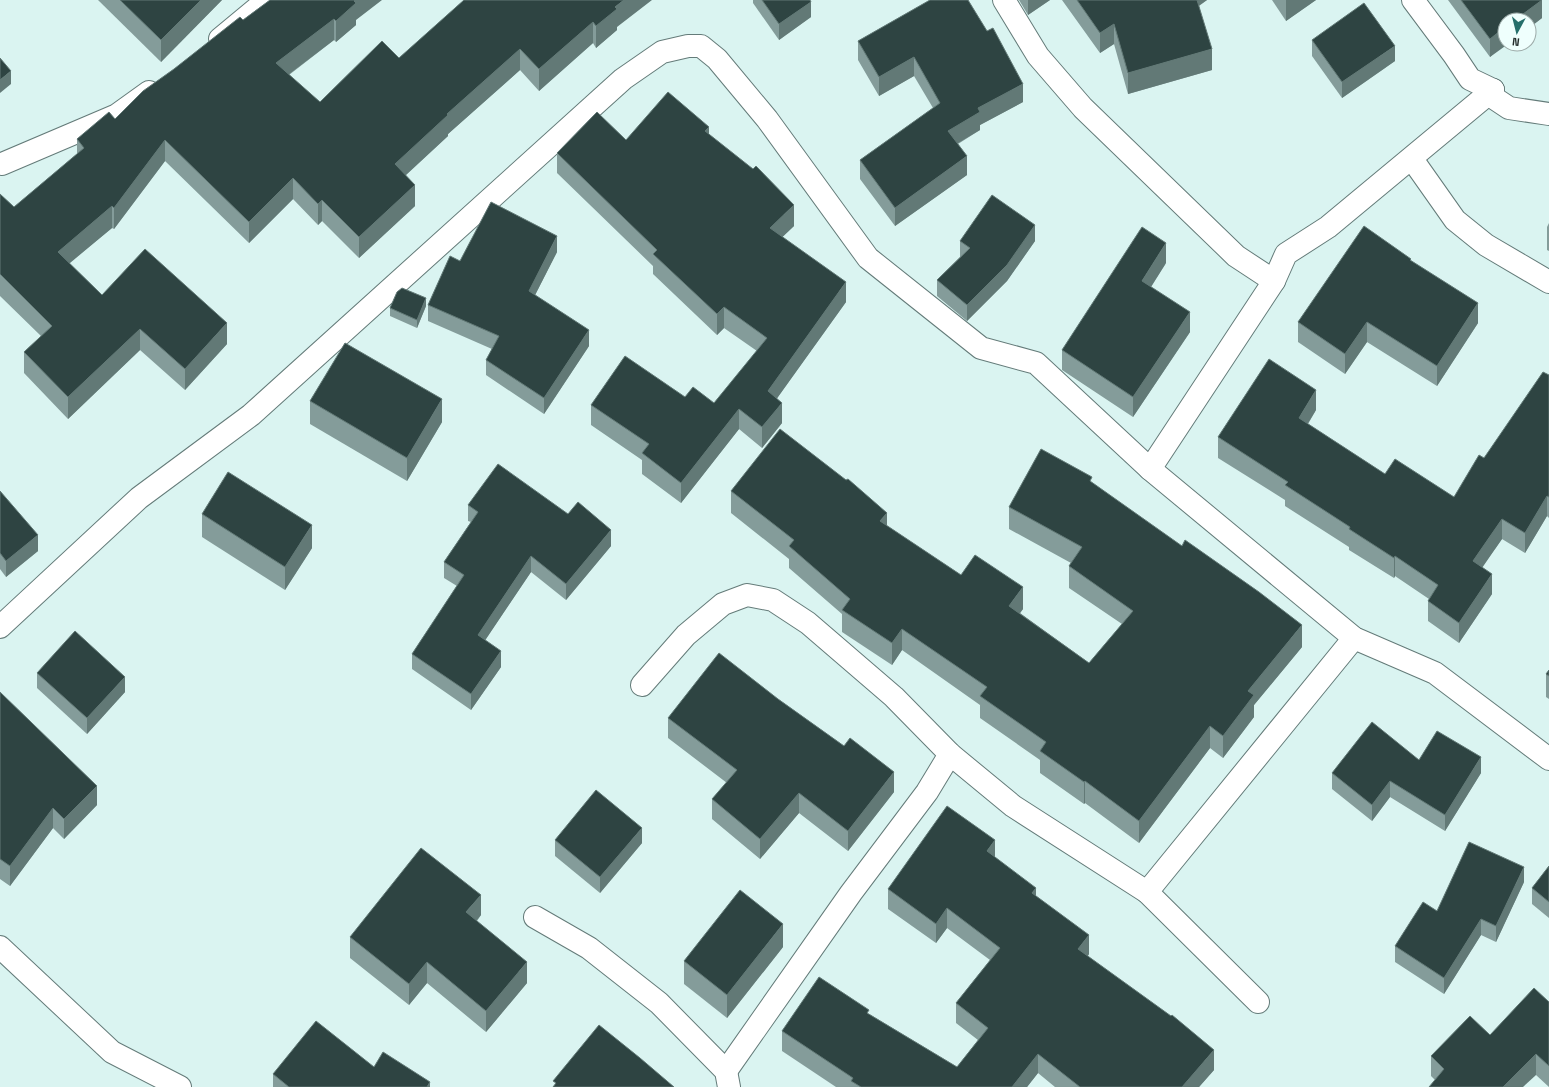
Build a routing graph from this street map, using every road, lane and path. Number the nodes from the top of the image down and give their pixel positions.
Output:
1 (267, 0) edge
2 (1004, 0) edge
3 (1413, 0) edge
4 (207, 49) edge
5 (165, 80) edge
6 (1493, 90) junction
7 (1549, 114) edge
8 (1412, 159) junction
9 (1, 164) edge
10 (1274, 281) junction
11 (1549, 282) edge
12 (1150, 468) junction
13 (0, 627) edge
14 (1354, 638) junction
15 (642, 685) dead end
16 (950, 754) junction
17 (1549, 759) edge
18 (1147, 892) junction
19 (535, 917) dead end
20 (0, 947) edge
21 (1258, 1002) dead end
22 (728, 1079) edge
23 (180, 1087) edge

1 - 4 street
2 - 10 street
3 - 6 street
5 - 9 street
6 - 7 street
6 - 8 street
8 - 10 street
8 - 11 street
10 - 12 street
12 - 13 street
12 - 14 street
14 - 17 street
14 - 18 street
15 - 16 street
16 - 18 street
16 - 22 street
18 - 21 street
19 - 22 street
20 - 23 street

